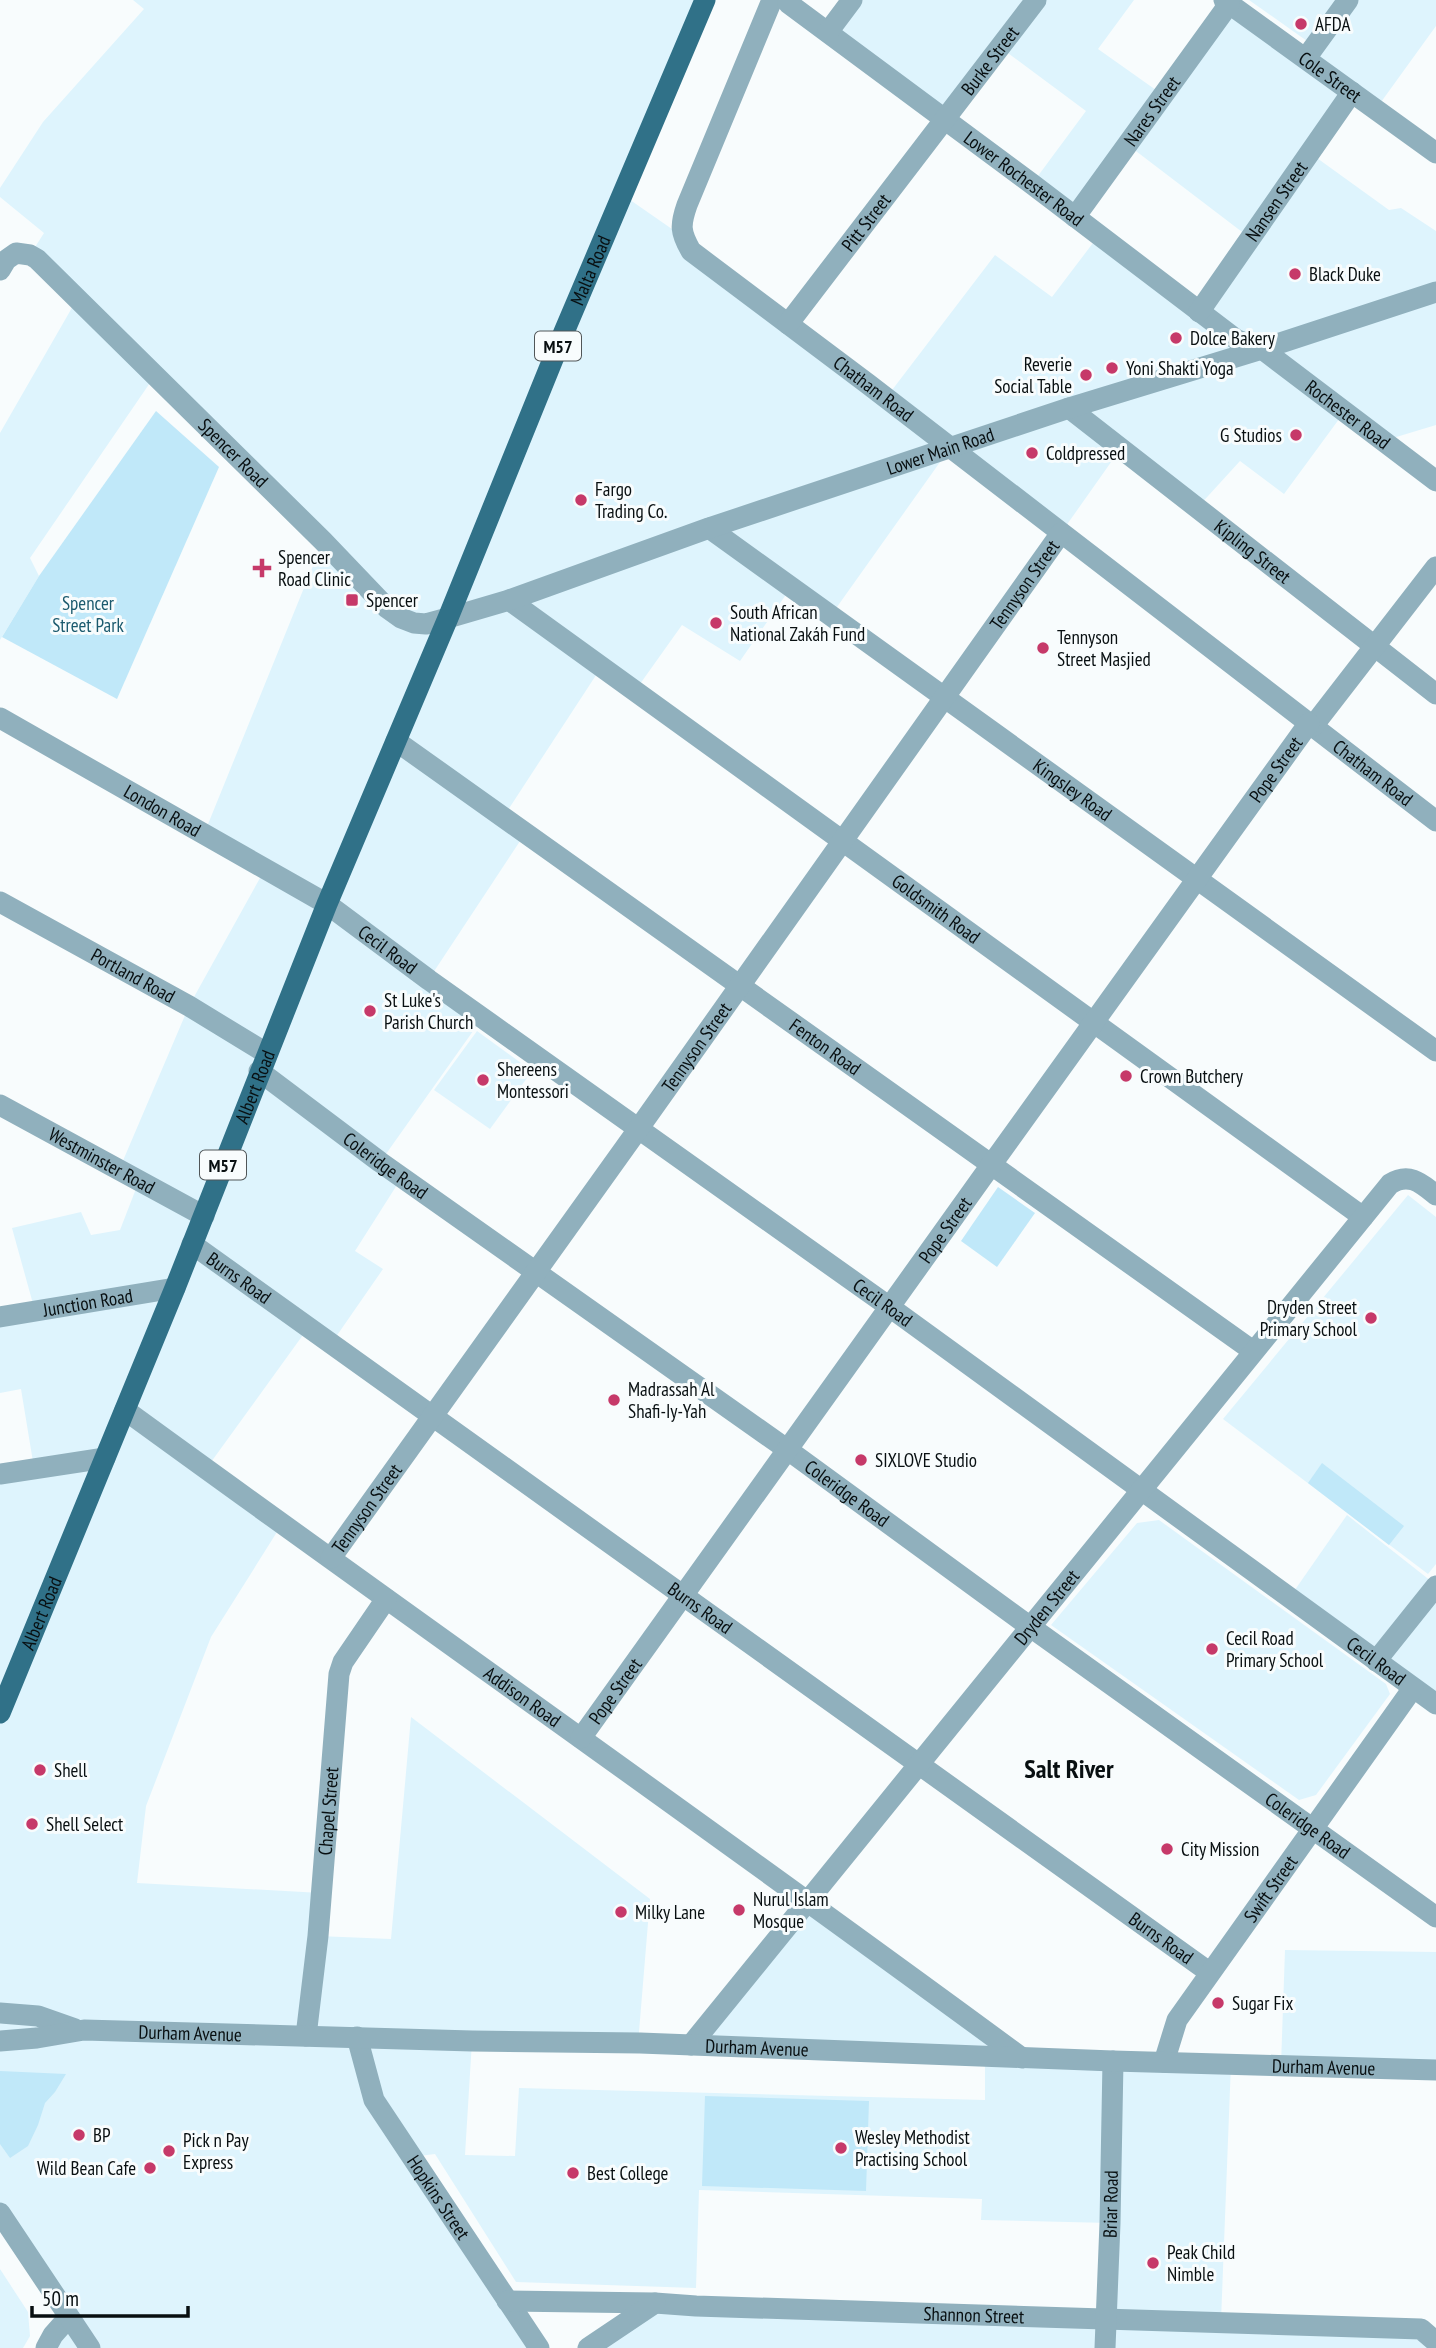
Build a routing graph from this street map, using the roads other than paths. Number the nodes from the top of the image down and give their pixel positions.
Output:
1 (705, 0) edge
2 (852, 0) edge
3 (1036, 0) edge
4 (1348, 0) edge
5 (780, 2) edge
6 (1226, 2) edge
7 (828, 32) junction
8 (1306, 58) junction
9 (1352, 92) junction
10 (944, 119) junction
11 (1436, 153) edge
12 (1075, 217) junction
13 (0, 270) edge
14 (1436, 292) edge
15 (1199, 312) junction
16 (788, 324) junction
17 (1262, 349) junction
18 (1069, 408) junction
19 (950, 448) junction
20 (1436, 481) edge
21 (709, 528) junction
22 (1061, 533) junction
23 (1436, 567) edge
24 (509, 600) junction
25 (448, 618) junction
26 (1375, 646) junction
27 (1436, 694) edge
28 (945, 697) junction
29 (0, 718) edge
30 (1311, 724) junction
31 (396, 741) junction
32 (1436, 821) edge
33 (843, 841) junction
34 (1195, 878) junction
35 (0, 902) edge
36 (327, 904) junction
37 (741, 985) junction
38 (1092, 1021) junction
39 (1436, 1051) edge
40 (263, 1062) junction
41 (0, 1105) edge
42 (639, 1128) junction
43 (990, 1164) junction
44 (1436, 1195) edge
45 (204, 1216) junction
46 (1363, 1217) junction
47 (192, 1244) junction
48 (537, 1271) junction
49 (175, 1288) junction
50 (891, 1308) junction
51 (0, 1317) edge
52 (1253, 1351) junction
53 (125, 1410) junction
54 (433, 1416) junction
55 (788, 1450) junction
56 (105, 1458) junction
57 (0, 1474) edge
58 (1142, 1489) junction
59 (331, 1559) junction
60 (1436, 1586) edge
61 (684, 1596) junction
62 (386, 1599) junction
63 (1029, 1626) junction
64 (1376, 1661) junction
65 (1413, 1688) junction
66 (1436, 1704) edge
67 (0, 1713) edge
68 (581, 1738) junction
69 (919, 1765) junction
70 (1313, 1828) junction
71 (810, 1900) junction
72 (1436, 1917) edge
73 (1209, 1972) junction
74 (0, 2012) edge
75 (77, 2030) junction
76 (306, 2036) junction
77 (357, 2037) junction
78 (0, 2041) edge
79 (691, 2045) junction
80 (1023, 2058) junction
81 (1113, 2061) junction
82 (1164, 2062) junction
83 (1436, 2070) edge
84 (0, 2213) edge
85 (507, 2301) junction
86 (655, 2303) junction
87 (69, 2317) junction
88 (1105, 2318) junction
89 (1433, 2343) edge
90 (46, 2348) edge
91 (90, 2348) edge
92 (539, 2348) edge
93 (588, 2348) edge
94 (1105, 2348) edge

1 - 25 main road, Malta Road / M57
2 - 7 street
3 - 10 street, Burke Street
4 - 8 street
5 - 7 street, Lower Rochester Road
5 - 16 street, Chatham Road
6 - 8 street, Cole Street
6 - 12 street, Nares Street
7 - 10 street, Lower Rochester Road
8 - 9 street, Cole Street
9 - 11 street, Cole Street
9 - 15 street, Nansen Street
10 - 12 street, Lower Rochester Road
10 - 16 street, Pitt Street
12 - 15 street, Lower Rochester Road
13 - 25 street, Spencer Road
14 - 17 street, Lower Main Road
15 - 17 street, Lower Rochester Road
16 - 19 street, Chatham Road
17 - 18 street, Lower Main Road
17 - 20 street, Rochester Road
18 - 19 street, Lower Main Road
18 - 26 street, Kipling Street
19 - 21 street, Lower Main Road
19 - 22 street, Chatham Road
21 - 24 street, Lower Main Road
21 - 28 street, Kingsley Road
22 - 28 street, Tennyson Street
22 - 30 street, Chatham Road
23 - 26 street, Pope Street
24 - 25 street, Lower Main Road
24 - 33 street, Goldsmith Road
25 - 31 main road, Albert Road / M57
26 - 27 street, Kipling Street
26 - 30 street, Pope Street
28 - 33 street, Tennyson Street
28 - 34 street, Kingsley Road
29 - 36 street, London Road
30 - 32 street, Chatham Road
30 - 34 street, Pope Street
31 - 36 main road, Albert Road / M57
31 - 37 street, Fenton Road
33 - 37 street, Tennyson Street
33 - 38 street, Goldsmith Road
34 - 38 street, Pope Street
34 - 39 street, Kingsley Road
35 - 40 street, Portland Road
36 - 40 main road, Albert Road / M57
36 - 42 street, Cecil Road
37 - 42 street, Tennyson Street
37 - 43 street, Fenton Road
38 - 43 street, Pope Street
38 - 46 street, Goldsmith Road
40 - 45 main road, Albert Road / M57
40 - 48 street, Coleridge Road
41 - 45 street, Westminster Road
42 - 48 street, Tennyson Street
42 - 50 street, Cecil Road
43 - 50 street, Pope Street
43 - 52 street, Fenton Road
44 - 46 street, Dryden Street
45 - 47 main road, Albert Road / M57
46 - 52 street, Dryden Street
47 - 49 main road, Albert Road / M57
47 - 54 street, Burns Road
48 - 54 street, Tennyson Street
48 - 55 street, Coleridge Road
49 - 51 street, Junction Road
49 - 53 main road, Albert Road / M57
50 - 55 street, Pope Street
50 - 58 street, Cecil Road
52 - 58 street, Dryden Street
53 - 56 main road, Albert Road / M57
53 - 59 street, Addison Road
54 - 59 street, Tennyson Street
54 - 61 street, Burns Road
55 - 61 street, Pope Street
55 - 63 street, Coleridge Road
56 - 57 street
56 - 67 main road, Albert Road / M57
58 - 63 street, Dryden Street
58 - 64 street, Cecil Road
59 - 62 street, Addison Road
60 - 64 street
61 - 68 street, Pope Street
61 - 69 street, Burns Road
62 - 68 street, Addison Road
62 - 76 street, Chapel Street
63 - 69 street, Dryden Street
63 - 70 street, Coleridge Road
64 - 65 street, Cecil Road
65 - 66 street, Cecil Road
65 - 70 street, Swift Street
68 - 71 street, Addison Road
69 - 71 street, Dryden Street
69 - 73 street, Burns Road
70 - 72 street, Coleridge Road
70 - 73 street, Swift Street
71 - 79 street, Dryden Street
71 - 80 street, Addison Road
73 - 82 street, Swift Street
74 - 75 street, Durham Avenue
75 - 76 street, Durham Avenue
75 - 78 street, Durham Avenue
76 - 77 street, Durham Avenue
77 - 79 street, Durham Avenue
77 - 85 street, Hopkins Street
79 - 80 street, Durham Avenue
80 - 81 street, Durham Avenue
81 - 82 street, Durham Avenue
81 - 88 street, Briar Road
82 - 83 street, Durham Avenue
84 - 87 street
85 - 86 street, Shannon Street
85 - 92 street, Hopkins Street
86 - 88 street, Shannon Street
86 - 93 street
87 - 90 street
87 - 91 street
88 - 89 street, Shannon Street
88 - 94 street, Briar Road

